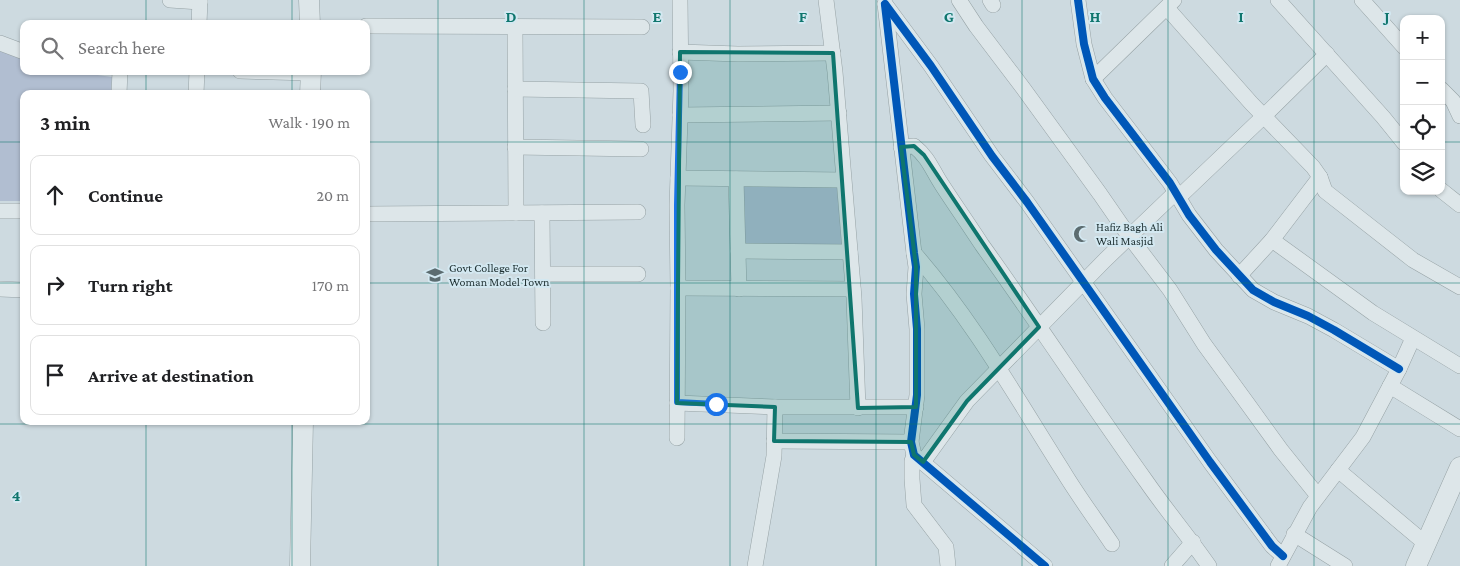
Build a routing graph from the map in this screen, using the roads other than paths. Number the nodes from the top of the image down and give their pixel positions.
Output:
1 (170, 0) edge
2 (309, 0) edge
3 (680, 0) edge
4 (826, 0) edge
5 (959, 0) edge
6 (1078, 0) edge
7 (1278, 0) edge
8 (1362, 0) edge
9 (200, 1) edge
10 (884, 2) edge
11 (1170, 4) edge
12 (199, 20) edge
13 (310, 20) edge
14 (370, 26) edge
15 (515, 26) junction
16 (642, 27) dead end
17 (0, 43) edge
18 (1400, 43) edge
19 (20, 50) edge
20 (680, 52) junction
21 (833, 53) junction
22 (1327, 54) junction
23 (120, 75) edge
24 (197, 75) edge
25 (311, 75) edge
26 (1093, 79) junction
27 (515, 89) junction
28 (119, 90) edge
29 (196, 90) edge
30 (310, 90) edge
31 (1445, 91) edge
32 (1456, 98) edge
33 (838, 113) junction
34 (680, 115) junction
35 (1264, 116) junction
36 (1460, 116) edge
37 (643, 125) dead end
38 (1400, 139) edge
39 (515, 147) junction
40 (901, 147) junction
41 (641, 148) dead end
42 (1320, 177) junction
43 (678, 178) junction
44 (736, 179) junction
45 (844, 180) junction
46 (1445, 193) edge
47 (1177, 195) junction
48 (1460, 205) edge
49 (0, 211) edge
50 (20, 211) edge
51 (638, 212) dead end
52 (516, 213) junction
53 (542, 213) junction
54 (370, 214) edge
55 (1129, 236) junction
56 (1272, 240) junction
57 (738, 251) junction
58 (850, 252) junction
59 (914, 253) junction
60 (543, 274) junction
61 (638, 274) dead end
62 (1239, 276) junction
63 (1083, 282) junction
64 (1460, 287) edge
65 (678, 288) junction
66 (0, 289) edge
67 (739, 289) junction
68 (853, 289) junction
69 (20, 290) edge
70 (543, 323) dead end
71 (1039, 328) junction
72 (1413, 338) junction
73 (1460, 366) edge
74 (999, 369) junction
75 (1399, 369) junction
76 (1390, 386) junction
77 (677, 402) junction
78 (775, 407) junction
79 (858, 408) junction
80 (916, 408) junction
81 (303, 425) edge
82 (1460, 429) edge
83 (677, 438) dead end
84 (774, 441) junction
85 (916, 453) junction
86 (1460, 467) edge
87 (1338, 470) junction
88 (1318, 496) junction
89 (1294, 534) junction
90 (1193, 542) junction
91 (1112, 544) dead end
92 (1426, 544) junction
93 (1281, 561) edge
94 (300, 566) edge
95 (754, 566) edge
96 (948, 566) edge
97 (1045, 566) edge
98 (1172, 566) edge
99 (1209, 566) edge
100 (1345, 566) edge
101 (1416, 566) edge

1 - 9 street
2 - 13 street
3 - 20 street
4 - 21 street
5 - 55 street
6 - 26 street
7 - 22 street
8 - 18 street
9 - 12 street
10 - 40 street
10 - 63 street
11 - 26 street
11 - 35 street
14 - 15 street
15 - 16 street
15 - 27 street
17 - 19 street
20 - 21 street
20 - 34 street
21 - 33 street
22 - 35 street
22 - 38 street
23 - 28 street
24 - 29 street
25 - 30 street
26 - 47 street
27 - 37 street
27 - 39 street
31 - 32 street
32 - 36 street
33 - 34 street
33 - 45 street
34 - 43 street
35 - 42 street
35 - 47 street
39 - 41 street
39 - 52 street
40 - 59 street
40 - 71 street
42 - 56 street
42 - 64 street
43 - 44 street
43 - 65 street
44 - 45 street
44 - 57 street
45 - 58 street
46 - 48 street
47 - 55 street
47 - 62 street
49 - 50 street
51 - 53 street
52 - 53 street
52 - 54 street
53 - 60 street
55 - 63 street
55 - 88 street
56 - 62 street
56 - 72 street
57 - 58 street
57 - 67 street
58 - 68 street
59 - 74 street
59 - 80 street
60 - 61 street
60 - 70 street
62 - 75 street
63 - 71 street
63 - 93 street
65 - 67 street
65 - 77 street
66 - 69 street
67 - 68 street
68 - 79 street
71 - 74 street
71 - 90 street
72 - 73 street
72 - 75 street
74 - 85 street
74 - 91 street
75 - 76 street
76 - 82 street
76 - 87 street
77 - 78 street
77 - 83 street
78 - 79 street
78 - 84 street
79 - 80 street
80 - 85 street
81 - 94 street
84 - 85 street
84 - 95 street
85 - 96 street
85 - 97 street
86 - 92 street
87 - 88 street
87 - 92 street
88 - 89 street
89 - 93 street
89 - 100 street
90 - 98 street
90 - 99 street
92 - 101 street

